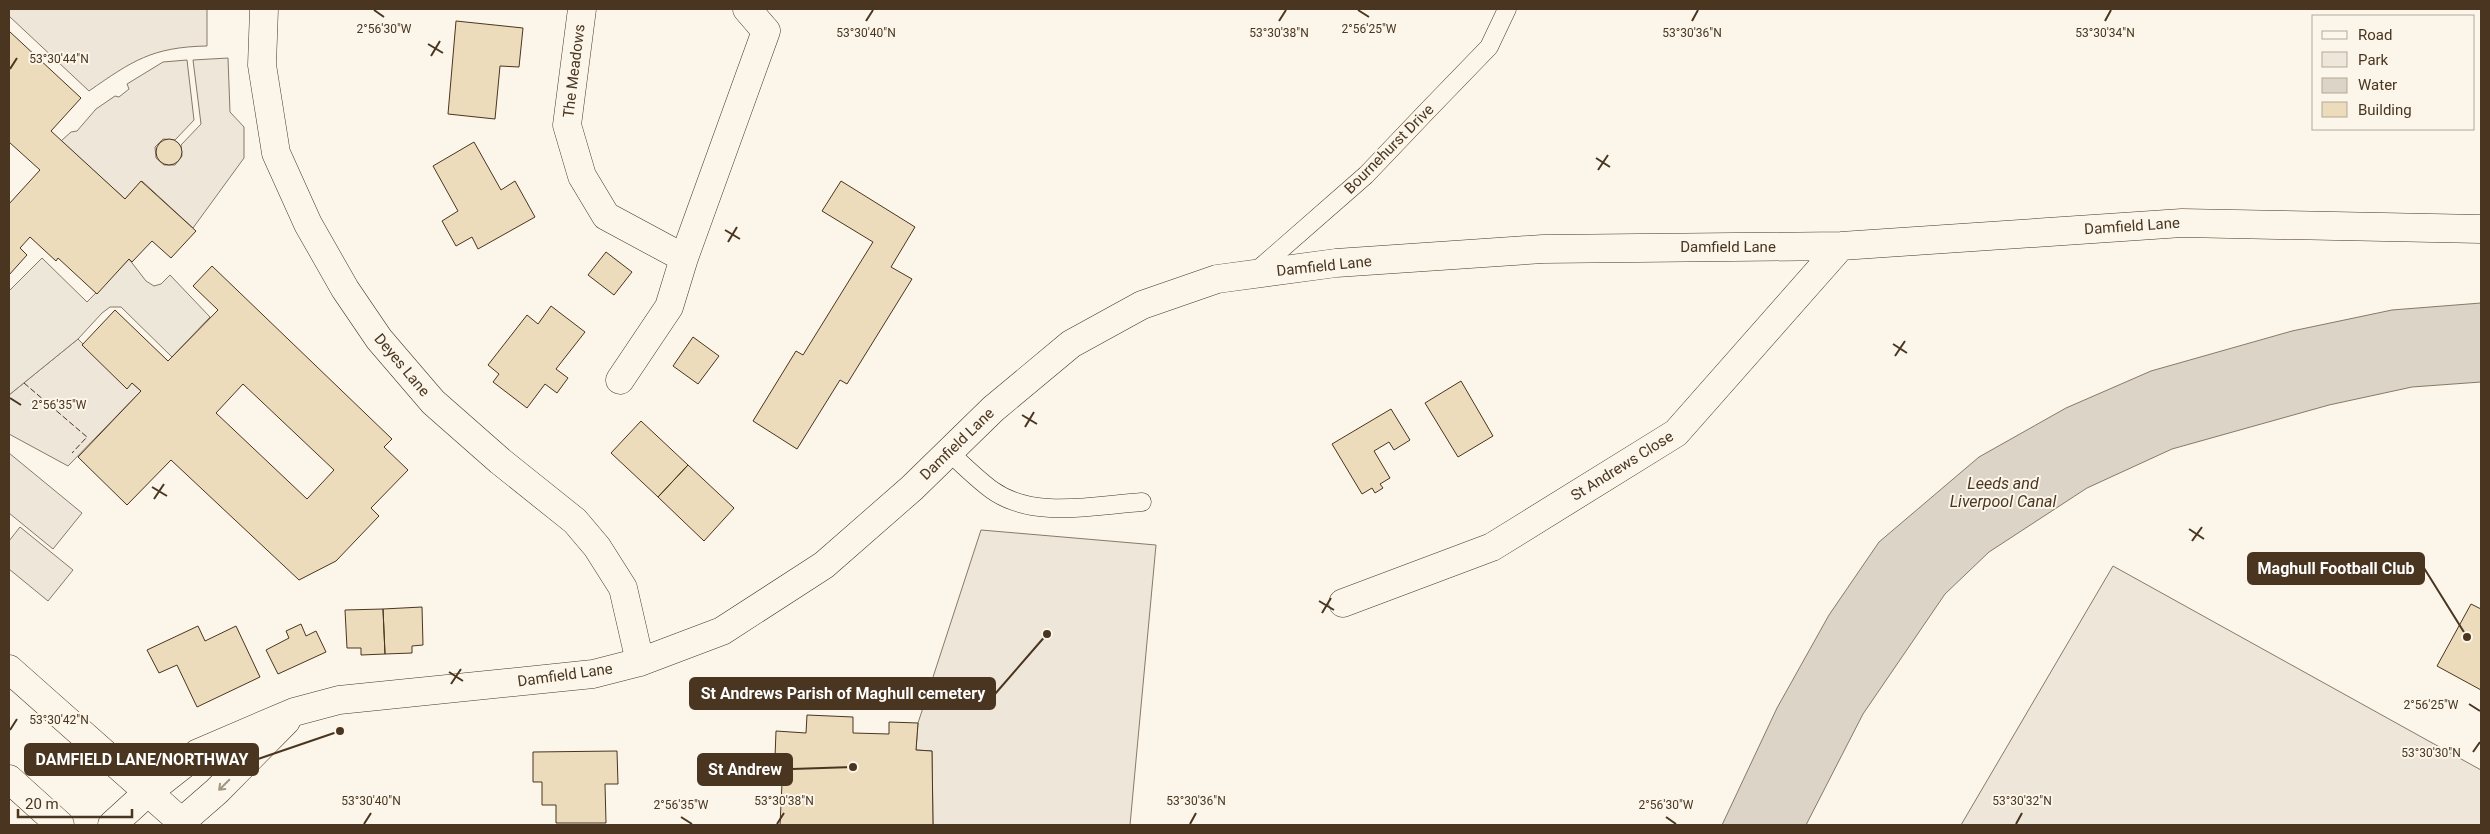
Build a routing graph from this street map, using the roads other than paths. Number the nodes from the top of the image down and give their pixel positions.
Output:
1 (264, 9) edge
2 (582, 9) edge
3 (747, 9) edge
4 (1506, 9) edge
5 (2481, 229) edge
6 (1841, 246) junction
7 (684, 258) junction
8 (1252, 275) junction
9 (620, 380) dead end
10 (949, 452) junction
11 (1142, 502) dead end
12 (1343, 603) dead end
13 (640, 662) junction
14 (9, 670) edge
15 (294, 712) junction
16 (9, 779) edge
17 (147, 793) junction
18 (182, 824) edge
19 (60, 825) edge
20 (112, 825) edge
21 (151, 825) edge

1 - 13 main road, Deyes Lane
2 - 7 main road, The Meadows
3 - 7 main road
4 - 8 lane, Bournehurst Drive
5 - 6 main road, Damfield Lane
6 - 8 main road, Damfield Lane
6 - 12 main road, St Andrews Close
7 - 9 main road
8 - 10 main road, Damfield Lane
10 - 11 lane
10 - 13 main road, Damfield Lane
13 - 15 main road, Damfield Lane
14 - 17 main road
15 - 17 main road, Damfield Lane
15 -> 18 main road
16 - 19 main road
17 - 18 main road
17 - 20 main road, Damfield Lane
17 - 21 main road

